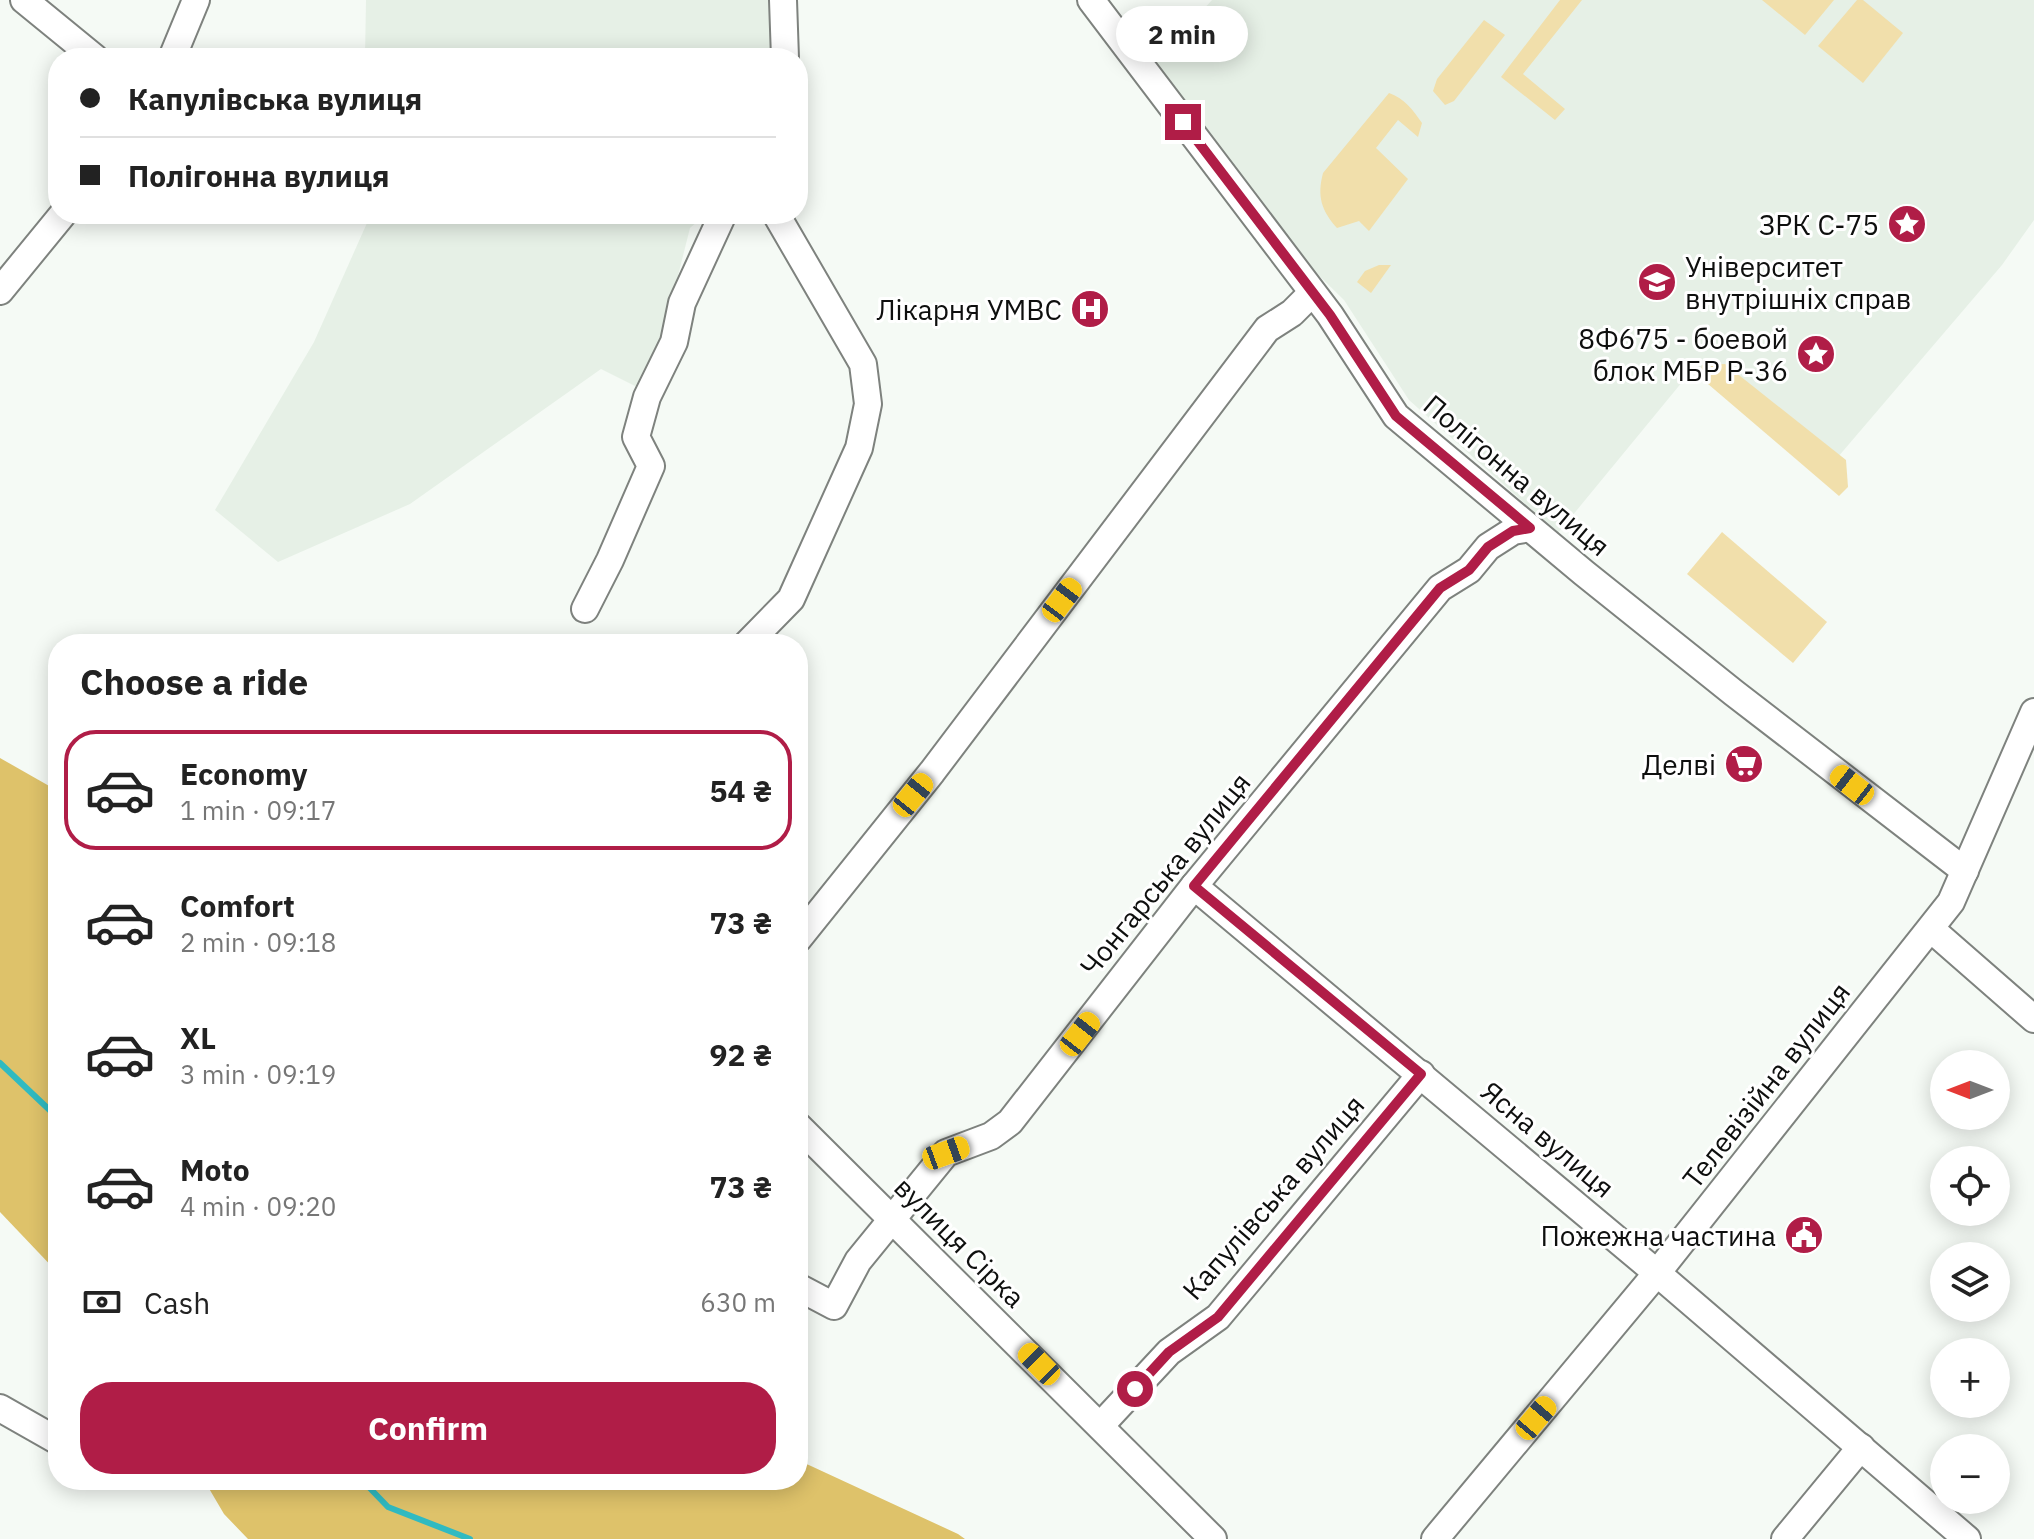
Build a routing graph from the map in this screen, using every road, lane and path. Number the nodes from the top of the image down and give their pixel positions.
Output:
1 (24, 0) edge
2 (196, 0) edge
3 (783, 0) edge
4 (1091, 0) edge
5 (83, 48) edge
6 (176, 48) edge
7 (785, 48) edge
8 (55, 224) edge
9 (718, 224) edge
10 (782, 224) edge
11 (0, 291) edge
12 (1312, 293) junction
13 (1530, 528) junction
14 (585, 609) dead end
15 (757, 634) edge
16 (2034, 712) edge
17 (1965, 871) junction
18 (1194, 886) junction
19 (808, 927) edge
20 (1931, 929) junction
21 (2034, 1019) edge
22 (1421, 1074) junction
23 (808, 1136) edge
24 (893, 1220) junction
25 (1657, 1273) junction
26 (808, 1292) edge
27 (0, 1408) edge
28 (1101, 1425) junction
29 (48, 1435) edge
30 (1861, 1447) junction
31 (1213, 1539) edge
32 (1435, 1539) edge
33 (1785, 1539) edge
34 (1967, 1539) edge

1 - 5 street
2 - 6 street
3 - 7 street
4 - 12 street, Полігонна вулиця
8 - 11 street
9 - 14 street
10 - 15 street
12 - 13 street, Полігонна вулиця
12 - 19 street
13 - 17 street, Полігонна вулиця
13 - 18 street, Чонгарська вулиця
16 - 17 street, Телевізійна вулиця
17 - 20 street, Телевізійна вулиця
18 - 22 street, Ясна вулиця
18 - 24 street, Чонгарська вулиця
20 - 21 street
20 - 25 street, Телевізійна вулиця
22 - 25 street, Ясна вулиця
22 - 28 street, Капулівська вулиця
23 - 24 street, вулиця Сірка
24 - 26 street, Чонгарська вулиця
24 - 28 street, вулиця Сірка
25 - 30 street, Ясна вулиця
25 - 32 street, Телевізійна вулиця
27 - 29 street
28 - 31 street, вулиця Сірка
30 - 33 street
30 - 34 street, Ясна вулиця

